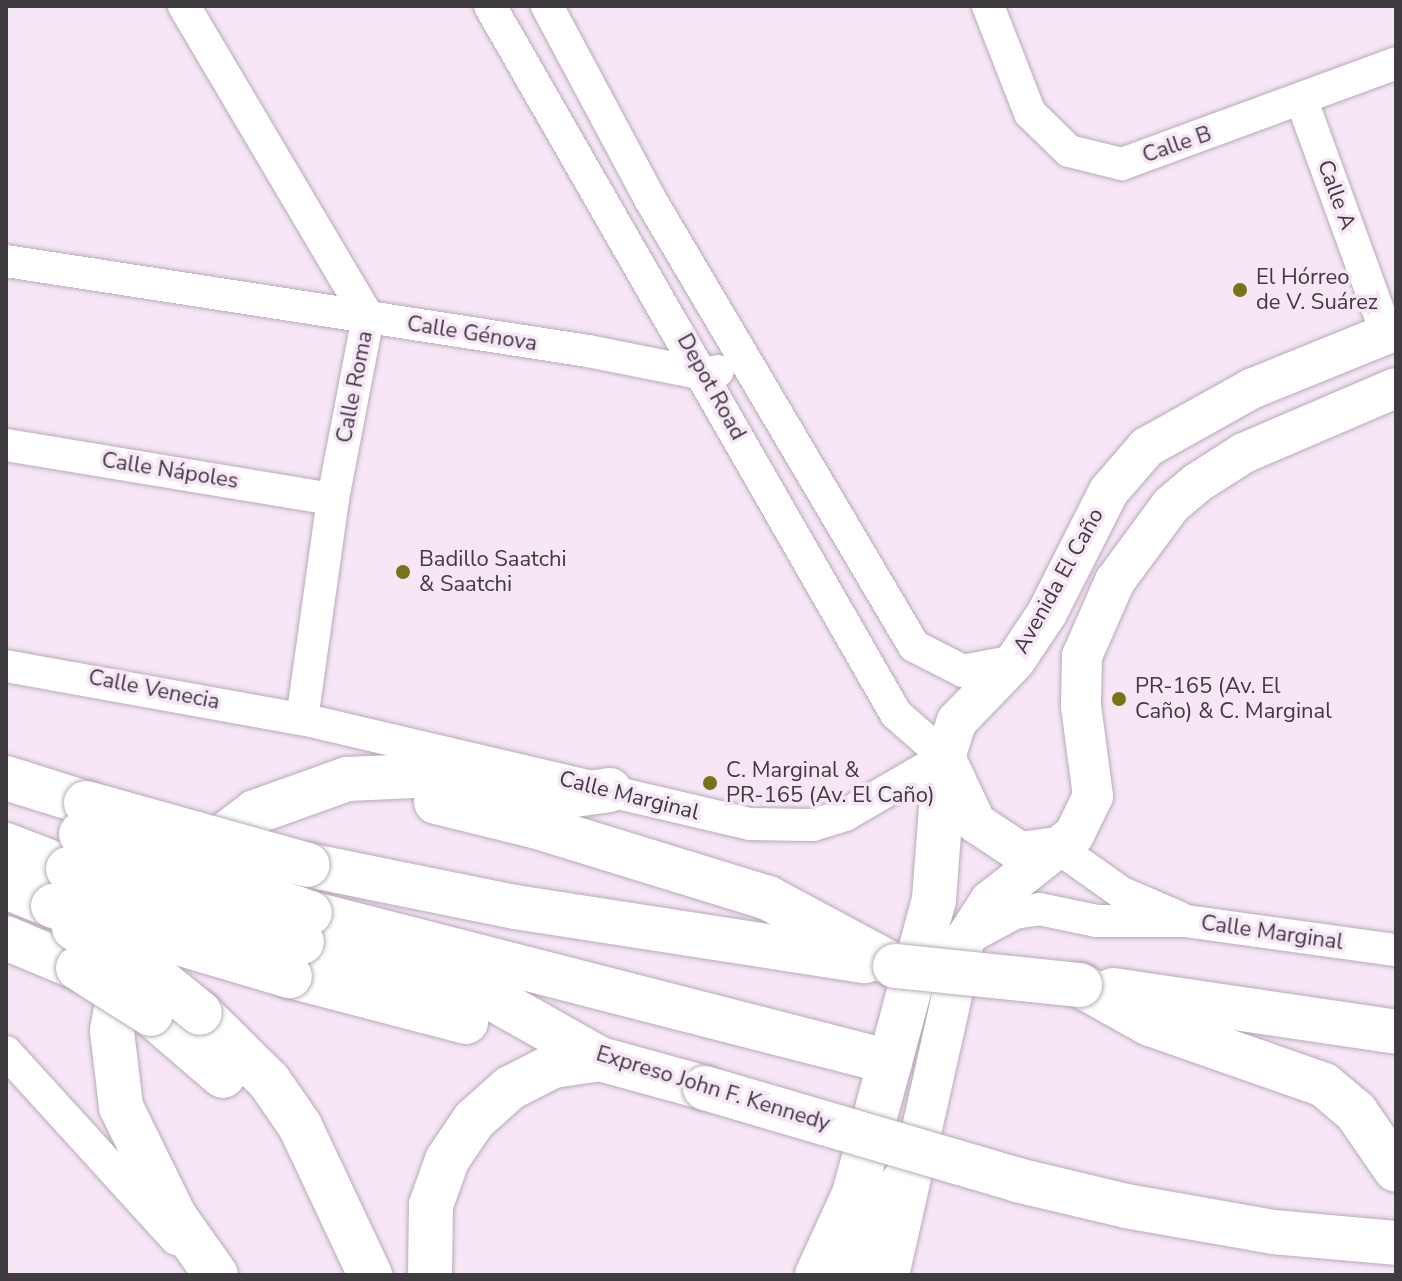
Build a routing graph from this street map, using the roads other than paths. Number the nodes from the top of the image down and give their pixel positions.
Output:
1 (184, 6) edge
2 (490, 6) edge
3 (547, 6) edge
4 (988, 6) edge
5 (1396, 63) edge
6 (1302, 101) junction
7 (6, 261) edge
8 (368, 317) junction
9 (1391, 332) edge
10 (748, 364) junction
11 (703, 374) junction
12 (1396, 388) edge
13 (6, 445) edge
14 (333, 499) junction
15 (1015, 661) junction
16 (6, 666) edge
17 (302, 719) junction
18 (945, 757) junction
19 (12, 780) edge
20 (609, 790) junction
21 (282, 799) junction
22 (6, 845) edge
23 (1057, 847) junction
24 (72, 853) junction
25 (6, 887) edge
26 (1186, 921) junction
27 (6, 938) edge
28 (964, 941) junction
29 (301, 944) junction
30 (1396, 950) edge
31 (895, 966) junction
32 (1080, 985) junction
33 (1396, 1032) edge
34 (6, 1052) edge
35 (600, 1059) junction
36 (890, 1062) junction
37 (1396, 1170) edge
38 (908, 1175) junction
39 (351, 1232) junction
40 (1396, 1243) edge
41 (213, 1275) edge
42 (370, 1275) edge
43 (430, 1275) edge
44 (817, 1275) edge
45 (855, 1275) edge
46 (889, 1275) edge

1 - 8 street, Calle Roma
2 - 11 street, Depot Road
3 - 10 street, Depot Road
4 - 6 street, Calle B
5 - 6 street, Calle B
6 - 9 street, Calle A
7 - 8 street, Calle Génova
8 - 11 street, Calle Génova
8 - 14 street, Calle Roma
9 - 15 main road, Avenida El Caño
10 - 11 street, Calle Génova
10 - 15 street, Depot Road
11 - 18 street, Depot Road
12 - 23 main road
13 - 14 street, Calle Nápoles
14 - 17 street, Calle Roma
15 - 18 main road, Avenida El Caño
16 - 17 street, Calle Venecia
17 - 20 street, Calle Marginal
18 - 20 street, Calle Marginal
18 - 23 main road
18 - 36 highway
19 - 24 highway
20 - 21 highway
21 - 31 highway
21 - 41 highway
22 - 24 highway
23 - 26 street
23 - 28 main road
24 - 25 highway
24 - 29 highway, bridge
24 - 29 highway, bridge
24 - 31 highway, bridge
24 - 39 highway, bridge
26 - 28 street, Calle Marginal
26 - 30 street, Calle Marginal
27 - 39 highway, bridge
28 - 38 main road
29 - 35 highway, Expreso John F. Kennedy
29 - 36 highway
31 - 32 highway, bridge
32 - 33 highway
32 - 37 highway
34 - 41 street
35 - 40 highway, Expreso John F. Kennedy, bridge
35 - 43 highway
36 - 44 highway
38 - 45 highway
38 - 46 main road
39 - 42 highway

